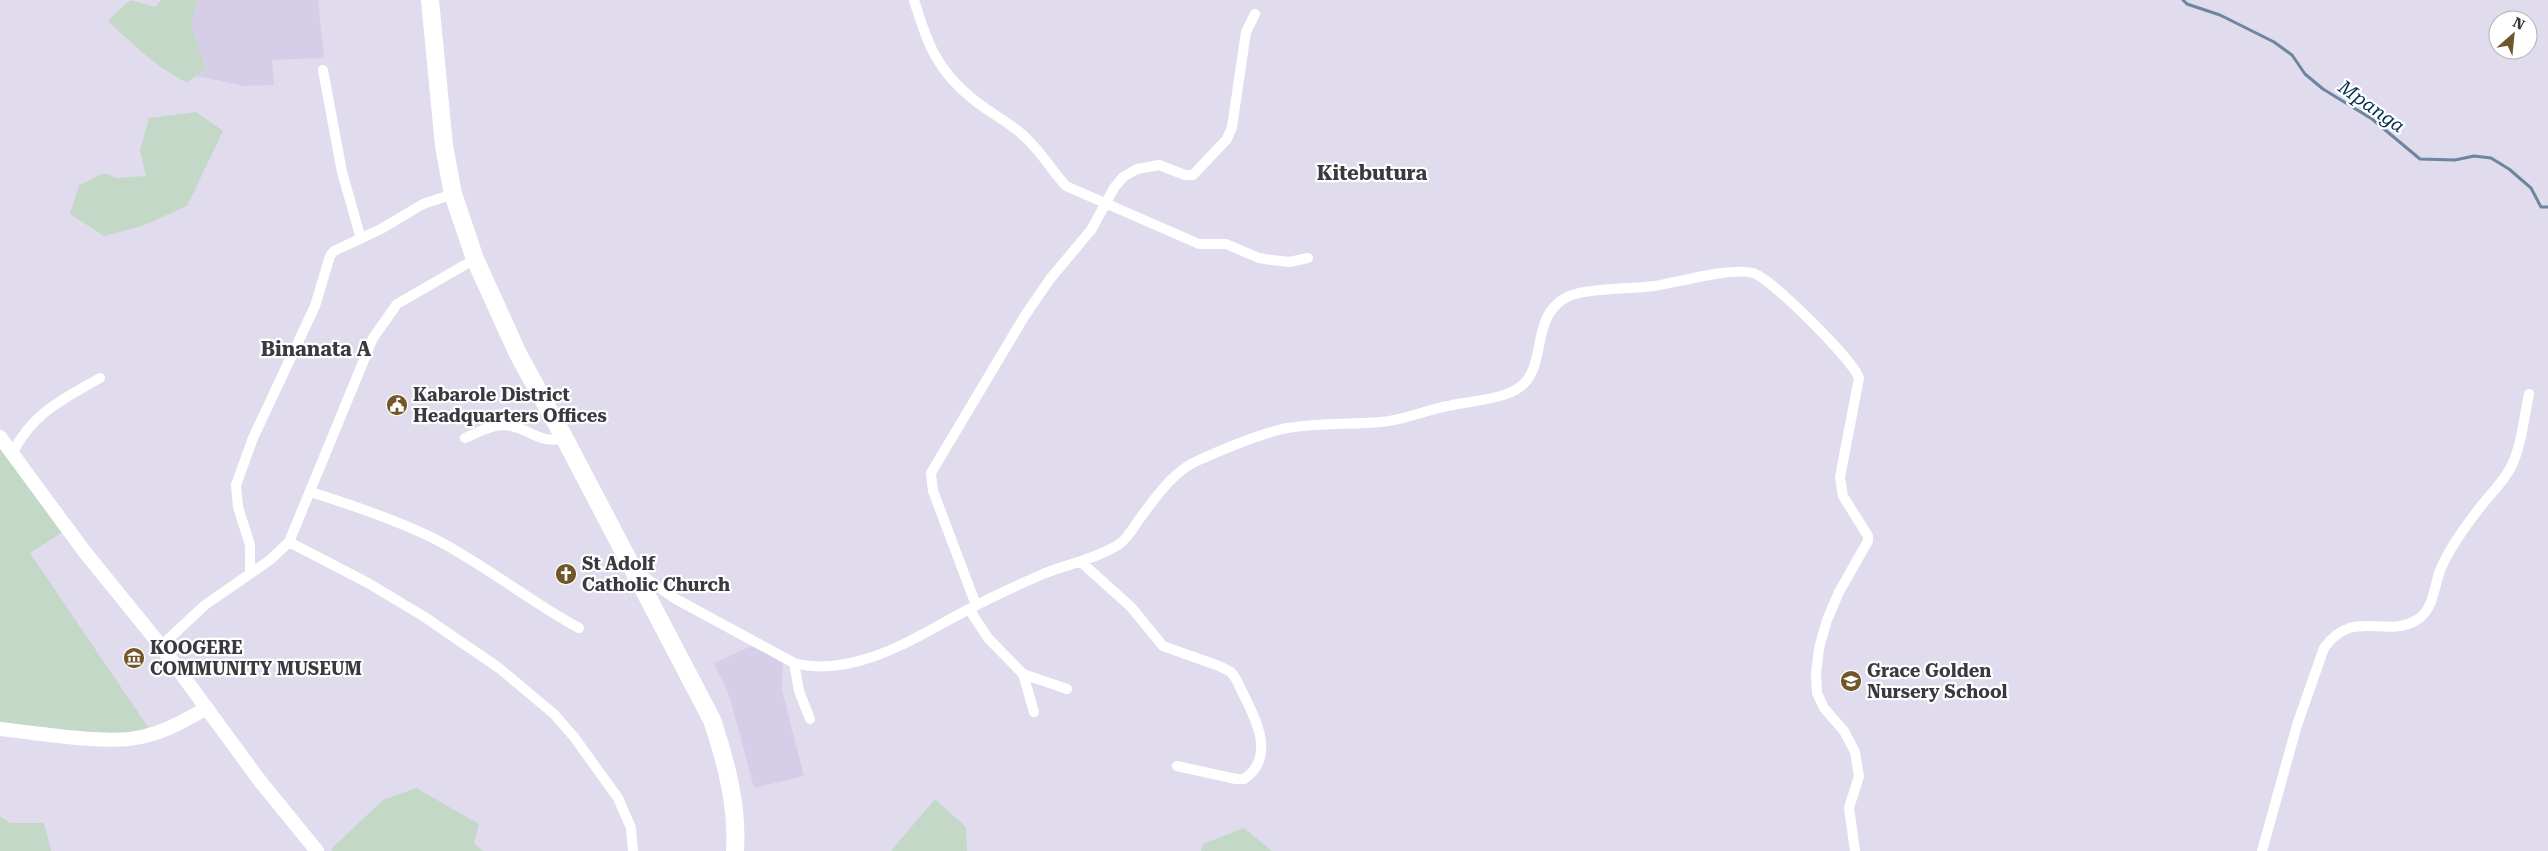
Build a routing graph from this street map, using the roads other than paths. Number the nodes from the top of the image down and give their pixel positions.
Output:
1 (430, 0) edge
2 (914, 0) edge
3 (1255, 14) dead end
4 (323, 70) dead end
5 (452, 194) junction
6 (1103, 203) junction
7 (361, 239) junction
8 (1308, 258) dead end
9 (475, 259) junction
10 (100, 378) dead end
11 (2529, 394) dead end
12 (0, 436) edge
13 (465, 438) dead end
14 (564, 438) junction
15 (12, 454) junction
16 (311, 492) junction
17 (289, 542) junction
18 (1081, 562) junction
19 (634, 570) junction
20 (250, 574) junction
21 (972, 607) junction
22 (579, 628) dead end
23 (161, 646) junction
24 (794, 662) junction
25 (1023, 674) junction
26 (1068, 689) dead end
27 (207, 708) junction
28 (1034, 712) dead end
29 (810, 719) dead end
30 (0, 730) edge
31 (1177, 766) dead end
32 (318, 851) edge
33 (633, 851) edge
34 (735, 851) edge
35 (1855, 851) edge
36 (2262, 851) edge

1 - 5 highway
2 - 6 street
3 - 6 street
4 - 7 street
5 - 7 street
5 - 9 highway
6 - 8 street
6 - 21 street
7 - 20 street
9 - 14 highway
9 - 16 street
10 - 15 street
11 - 36 street
12 - 15 street
13 - 14 street
14 - 19 highway
15 - 23 street
16 - 17 street
16 - 22 street
17 - 20 street
17 - 33 street
18 - 21 street
18 - 31 street
18 - 35 street
19 - 24 street
19 - 34 highway
20 - 23 street
21 - 24 street
21 - 25 street
23 - 27 street
24 - 29 street
25 - 26 street
25 - 28 street
27 - 30 street
27 - 32 street

